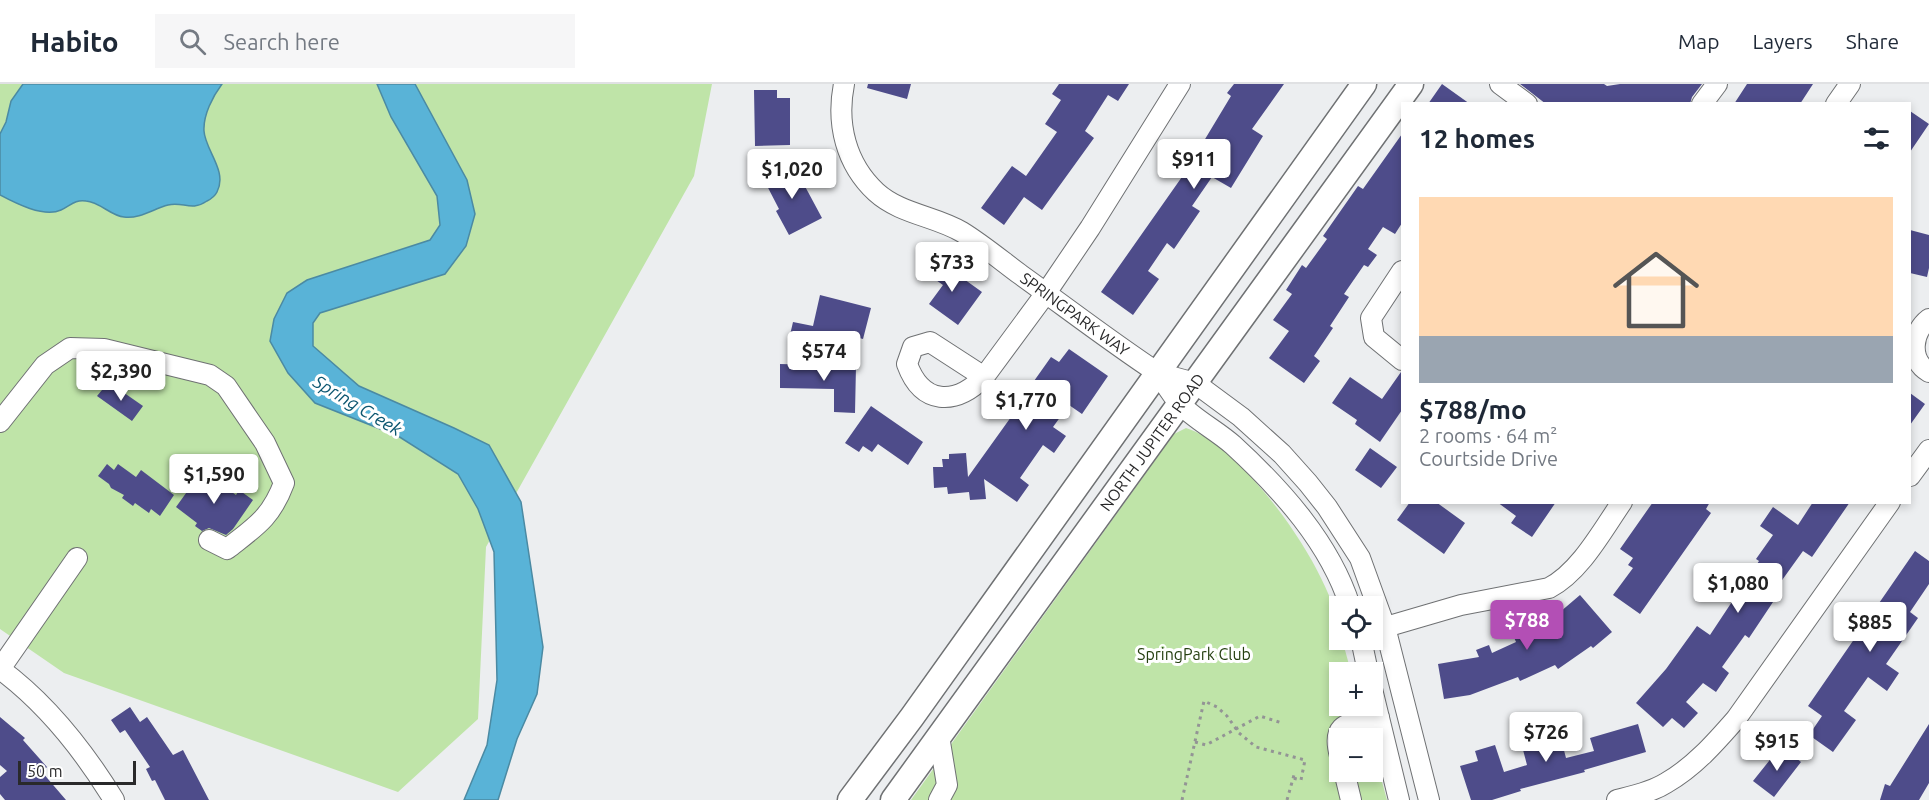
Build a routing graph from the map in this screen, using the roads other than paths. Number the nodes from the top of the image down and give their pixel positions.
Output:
1 (844, 84) edge
2 (1180, 84) edge
3 (1364, 84) edge
4 (1410, 84) edge
5 (1500, 84) edge
6 (1717, 84) edge
7 (1850, 84) edge
8 (1524, 102) edge
9 (1704, 102) edge
10 (1837, 102) edge
11 (1401, 273) edge
12 (1046, 293) junction
13 (1929, 319) edge
14 (1401, 359) edge
15 (1929, 372) edge
16 (1158, 373) junction
17 (984, 377) dead end
18 (1195, 383) junction
19 (1180, 404) junction
20 (0, 422) edge
21 (1929, 450) edge
22 (1911, 475) edge
23 (1621, 504) edge
24 (1889, 504) edge
25 (209, 540) dead end
26 (77, 558) dead end
27 (1346, 596) edge
28 (1370, 596) edge
29 (1383, 628) edge
30 (1383, 643) edge
31 (0, 669) edge
32 (912, 717) junction
33 (1379, 717) joint
34 (1341, 728) edge
35 (939, 736) junction
36 (1347, 782) edge
37 (114, 800) edge
38 (850, 800) edge
39 (893, 800) edge
40 (939, 800) edge
41 (1351, 800) edge
42 (1399, 800) edge
43 (1429, 800) edge
44 (1617, 800) edge

1 - 12 street, SPRINGPARK WAY
2 - 12 street
3 - 16 main road
4 - 18 main road, NORTH JUPITER ROAD
5 - 8 street
6 - 9 street
7 - 10 street
11 - 14 street
12 - 16 street, SPRINGPARK WAY
12 - 17 street
13 - 15 street
16 - 18 street, SPRINGPARK WAY
16 - 19 street, SPRINGPARK WAY
16 - 32 main road
18 - 19 main road, NORTH JUPITER ROAD
18 - 28 street, SPRINGPARK WAY
19 - 27 street, SPRINGPARK WAY
19 - 35 main road, NORTH JUPITER ROAD
20 - 25 street
21 - 22 street
23 - 29 street
24 - 44 street
26 - 31 street
30 - 43 street, SPRINGPARK WAY
31 - 37 street
32 - 35 main road
32 - 38 main road
33 - 34 street
33 - 42 street
35 - 39 main road, NORTH JUPITER ROAD
35 - 40 street
36 - 41 street

